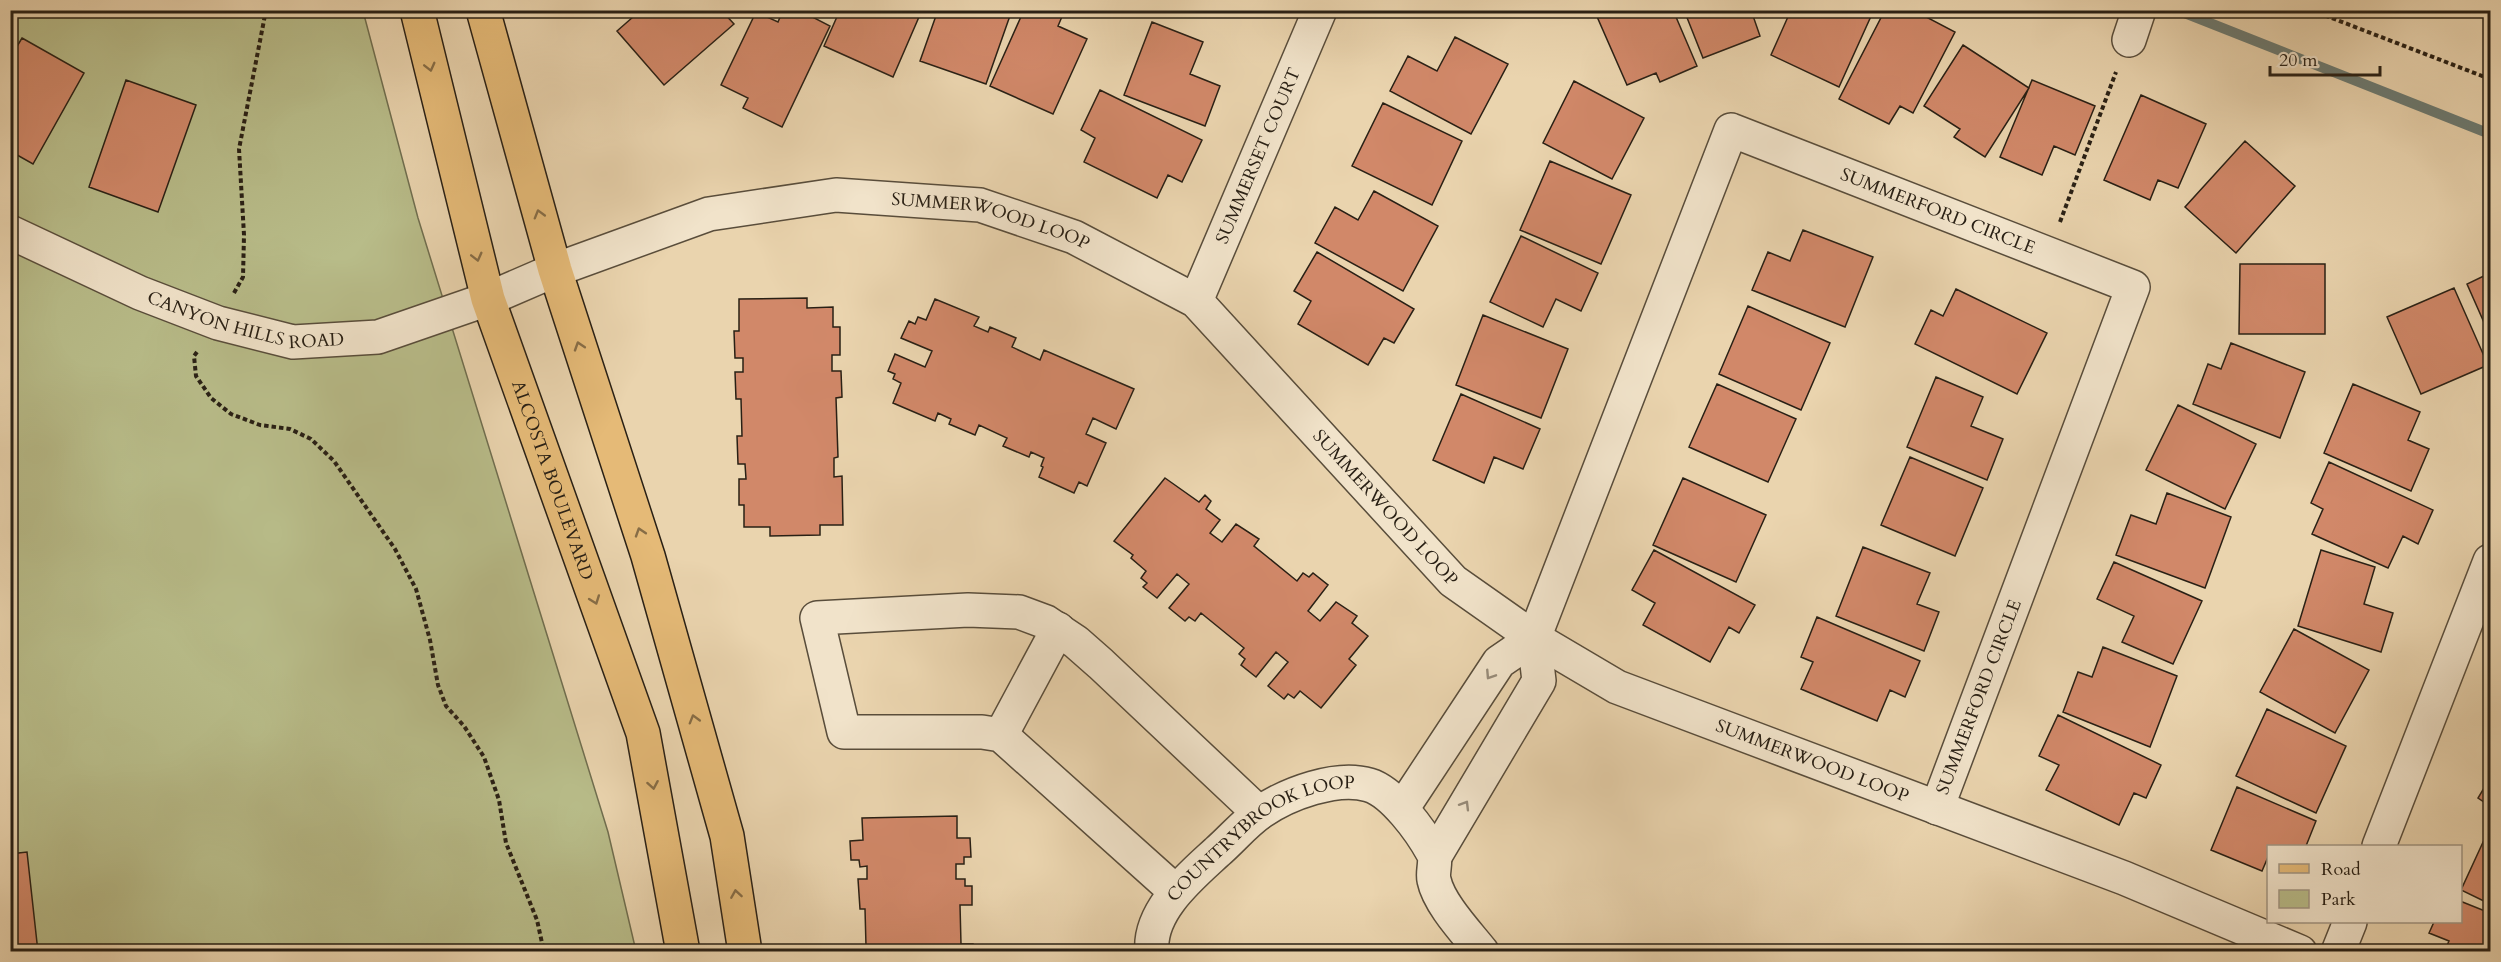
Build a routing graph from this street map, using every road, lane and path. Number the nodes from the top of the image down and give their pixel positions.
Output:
1 (266, 10) edge
2 (417, 10) edge
3 (483, 10) edge
4 (1320, 10) edge
5 (2311, 10) edge
6 (2134, 25) edge
7 (2490, 79) edge
8 (10, 232) edge
9 (2048, 254) junction
10 (555, 270) junction
11 (488, 299) junction
12 (1196, 301) junction
13 (218, 323) junction
14 (2490, 561) edge
15 (1058, 629) junction
16 (1534, 638) junction
17 (1000, 735) junction
18 (1937, 808) junction
19 (1402, 809) junction
20 (1260, 813) junction
21 (2379, 845) edge
22 (1435, 856) junction
23 (1175, 891) junction
24 (2349, 923) edge
25 (544, 951) edge
26 (683, 951) edge
27 (745, 951) edge
28 (1152, 951) edge
29 (1482, 951) edge
30 (2300, 951) edge
31 (2338, 951) edge

1 - 13 path
2 -> 11 main road, ALCOSTA BOULEVARD
10 -> 3 main road
4 - 12 street, SUMMERSET COURT
5 - 7 path
6 - 9 path
8 - 13 street, CANYON HILLS ROAD
9 - 16 street, SUMMERFORD CIRCLE
9 - 18 street, SUMMERFORD CIRCLE
10 - 11 street, SUMMERWOOD LOOP
10 - 12 street, SUMMERWOOD LOOP
27 -> 10 main road
11 - 13 street, CANYON HILLS ROAD
11 -> 26 main road, ALCOSTA BOULEVARD
12 - 16 street, SUMMERWOOD LOOP
13 - 25 path
14 - 21 street
15 - 17 street
15 - 17 street
15 - 20 street
16 - 18 street, SUMMERWOOD LOOP
16 -> 19 street
22 -> 16 street
17 - 23 street
18 - 30 street, SUMMERWOOD LOOP
19 - 20 street, COUNTRYBROOK LOOP
19 - 22 street, COUNTRYBROOK LOOP
20 - 23 street, COUNTRYBROOK LOOP
22 - 29 street
23 - 28 street, COUNTRYBROOK LOOP
24 - 31 street

